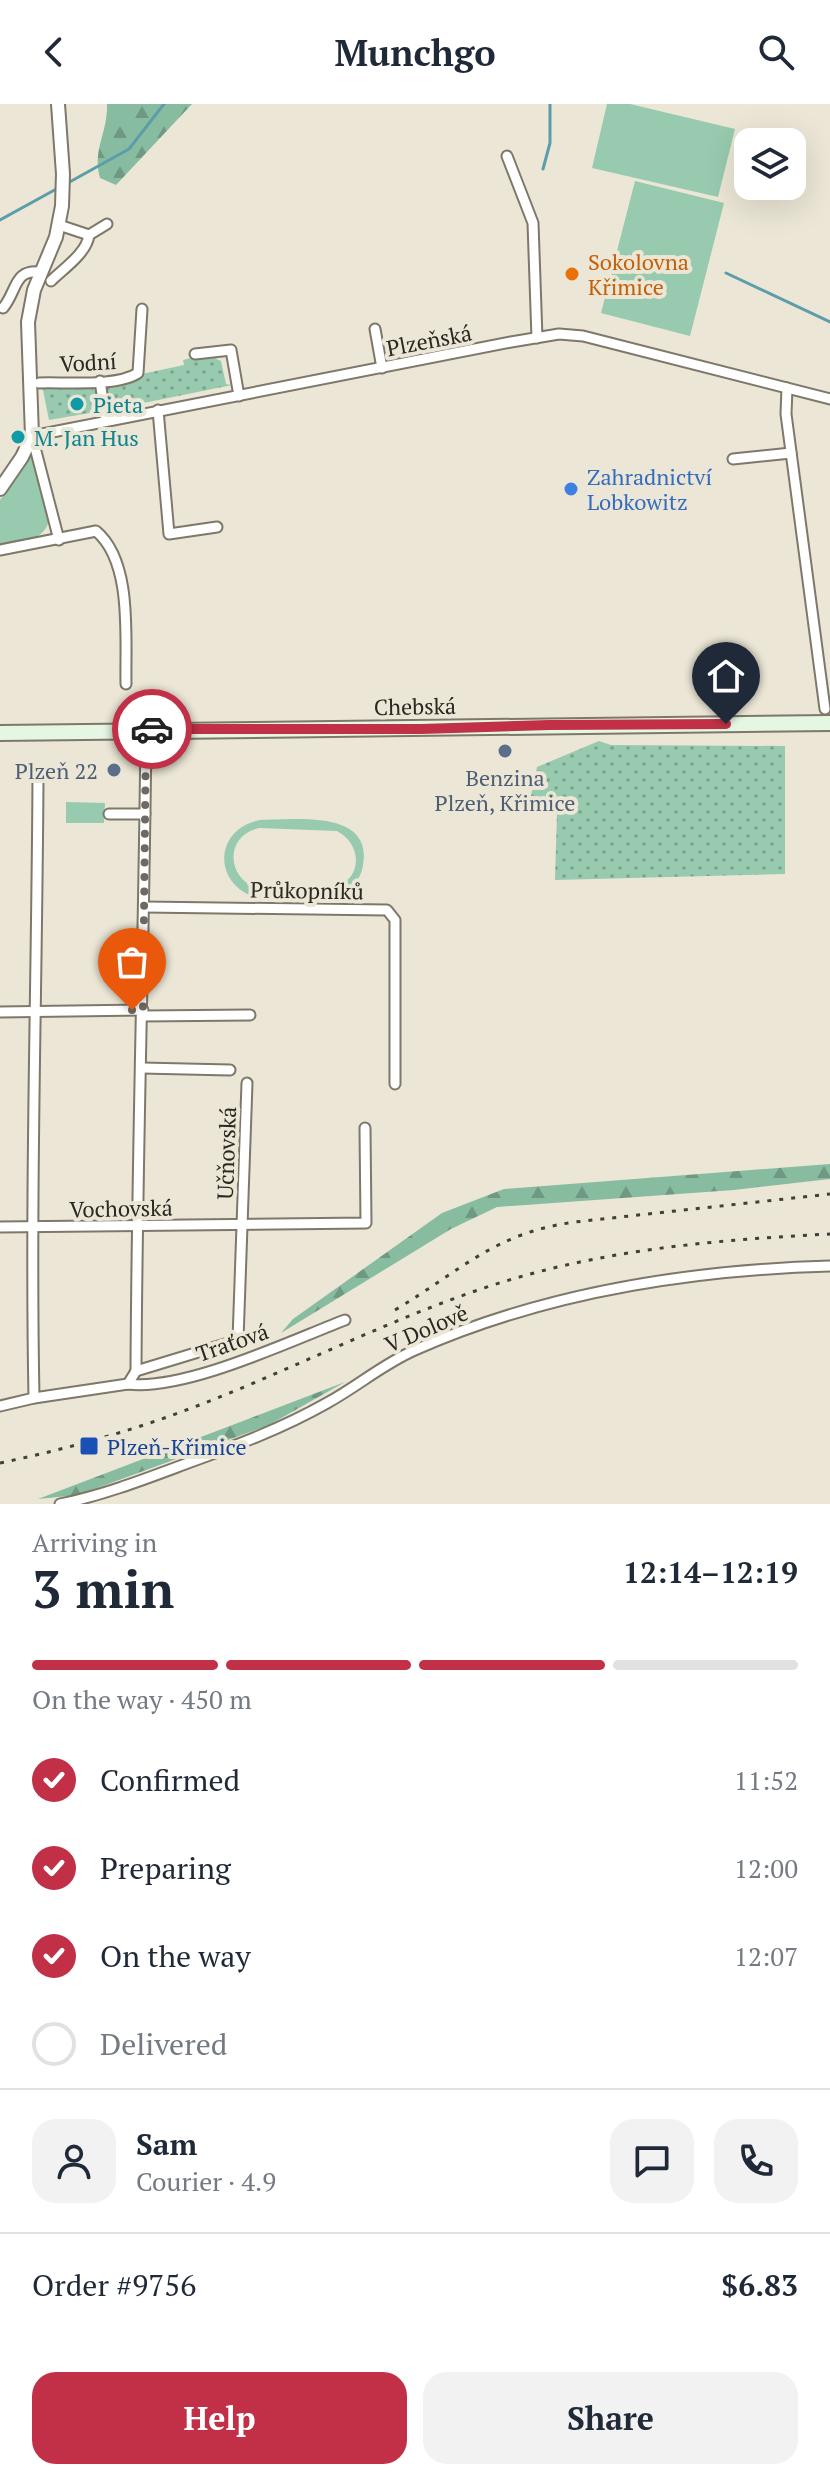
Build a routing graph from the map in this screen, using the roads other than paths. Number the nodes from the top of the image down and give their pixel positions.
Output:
1 (58, 104) edge
2 (507, 156) dead end
3 (107, 224) dead end
4 (59, 225) junction
5 (89, 235) junction
6 (46, 276) junction
7 (3, 308) dead end
8 (142, 309) dead end
9 (375, 329) dead end
10 (537, 338) junction
11 (195, 354) dead end
12 (382, 368) junction
13 (100, 381) junction
14 (39, 383) dead end
15 (787, 388) junction
16 (239, 396) junction
17 (830, 399) edge
18 (158, 410) junction
19 (106, 421) junction
20 (32, 436) junction
21 (791, 453) junction
22 (733, 459) dead end
23 (0, 489) edge
24 (217, 527) dead end
25 (59, 540) junction
26 (0, 550) edge
27 (126, 684) dead end
28 (828, 716) edge
29 (146, 729) junction
30 (0, 733) edge
31 (38, 776) dead end
32 (109, 814) dead end
33 (145, 814) junction
34 (144, 907) junction
35 (37, 1011) junction
36 (0, 1012) edge
37 (142, 1013) junction
38 (250, 1015) dead end
39 (142, 1068) junction
40 (230, 1070) dead end
41 (247, 1083) dead end
42 (395, 1084) dead end
43 (365, 1128) dead end
44 (242, 1224) junction
45 (136, 1225) junction
46 (31, 1226) junction
47 (0, 1227) edge
48 (830, 1266) edge
49 (345, 1320) dead end
50 (238, 1340) joint
51 (136, 1371) junction
52 (128, 1384) junction
53 (34, 1398) junction
54 (0, 1406) edge
55 (60, 1504) edge

1 - 4 street
2 - 10 street
3 - 5 street
4 - 5 street
4 - 6 street
5 - 6 street
6 - 7 street
6 - 20 street
8 - 13 street, Vodní
9 - 12 street
10 - 12 street, Plzeňská
10 - 15 street, Plzeňská
11 - 16 street
12 - 16 street, Plzeňská
13 - 14 street, Vodní
13 - 19 street
15 - 17 street, Plzeňská
15 - 21 street
16 - 18 street, Plzeňská
18 - 19 street, Plzeňská
18 - 24 street
19 - 20 street, Plzeňská
20 - 23 street
20 - 25 street
21 - 22 street
21 - 28 street
25 - 26 street
25 - 27 street
28 - 29 main road, Chebská
29 - 30 main road, Chebská
29 - 33 street
31 - 35 street
32 - 33 street
33 - 34 street
34 - 37 street
34 - 42 street, Průkopníků
35 - 36 street
35 - 37 street
35 - 46 street
37 - 38 street
37 - 39 street
39 - 40 street
39 - 45 street
41 - 44 street, Učňovská
43 - 44 street, Učňovská
44 - 45 street, Vochovská
44 - 50 street, Učňovská
45 - 46 street, Vochovská
45 - 51 street
46 - 47 street, Vochovská
46 - 53 street
48 - 55 street, V Dolově
49 - 52 street, Traťová
50 - 51 street, Traťová
51 - 52 street
52 - 53 street, Traťová
53 - 54 street, Traťová

